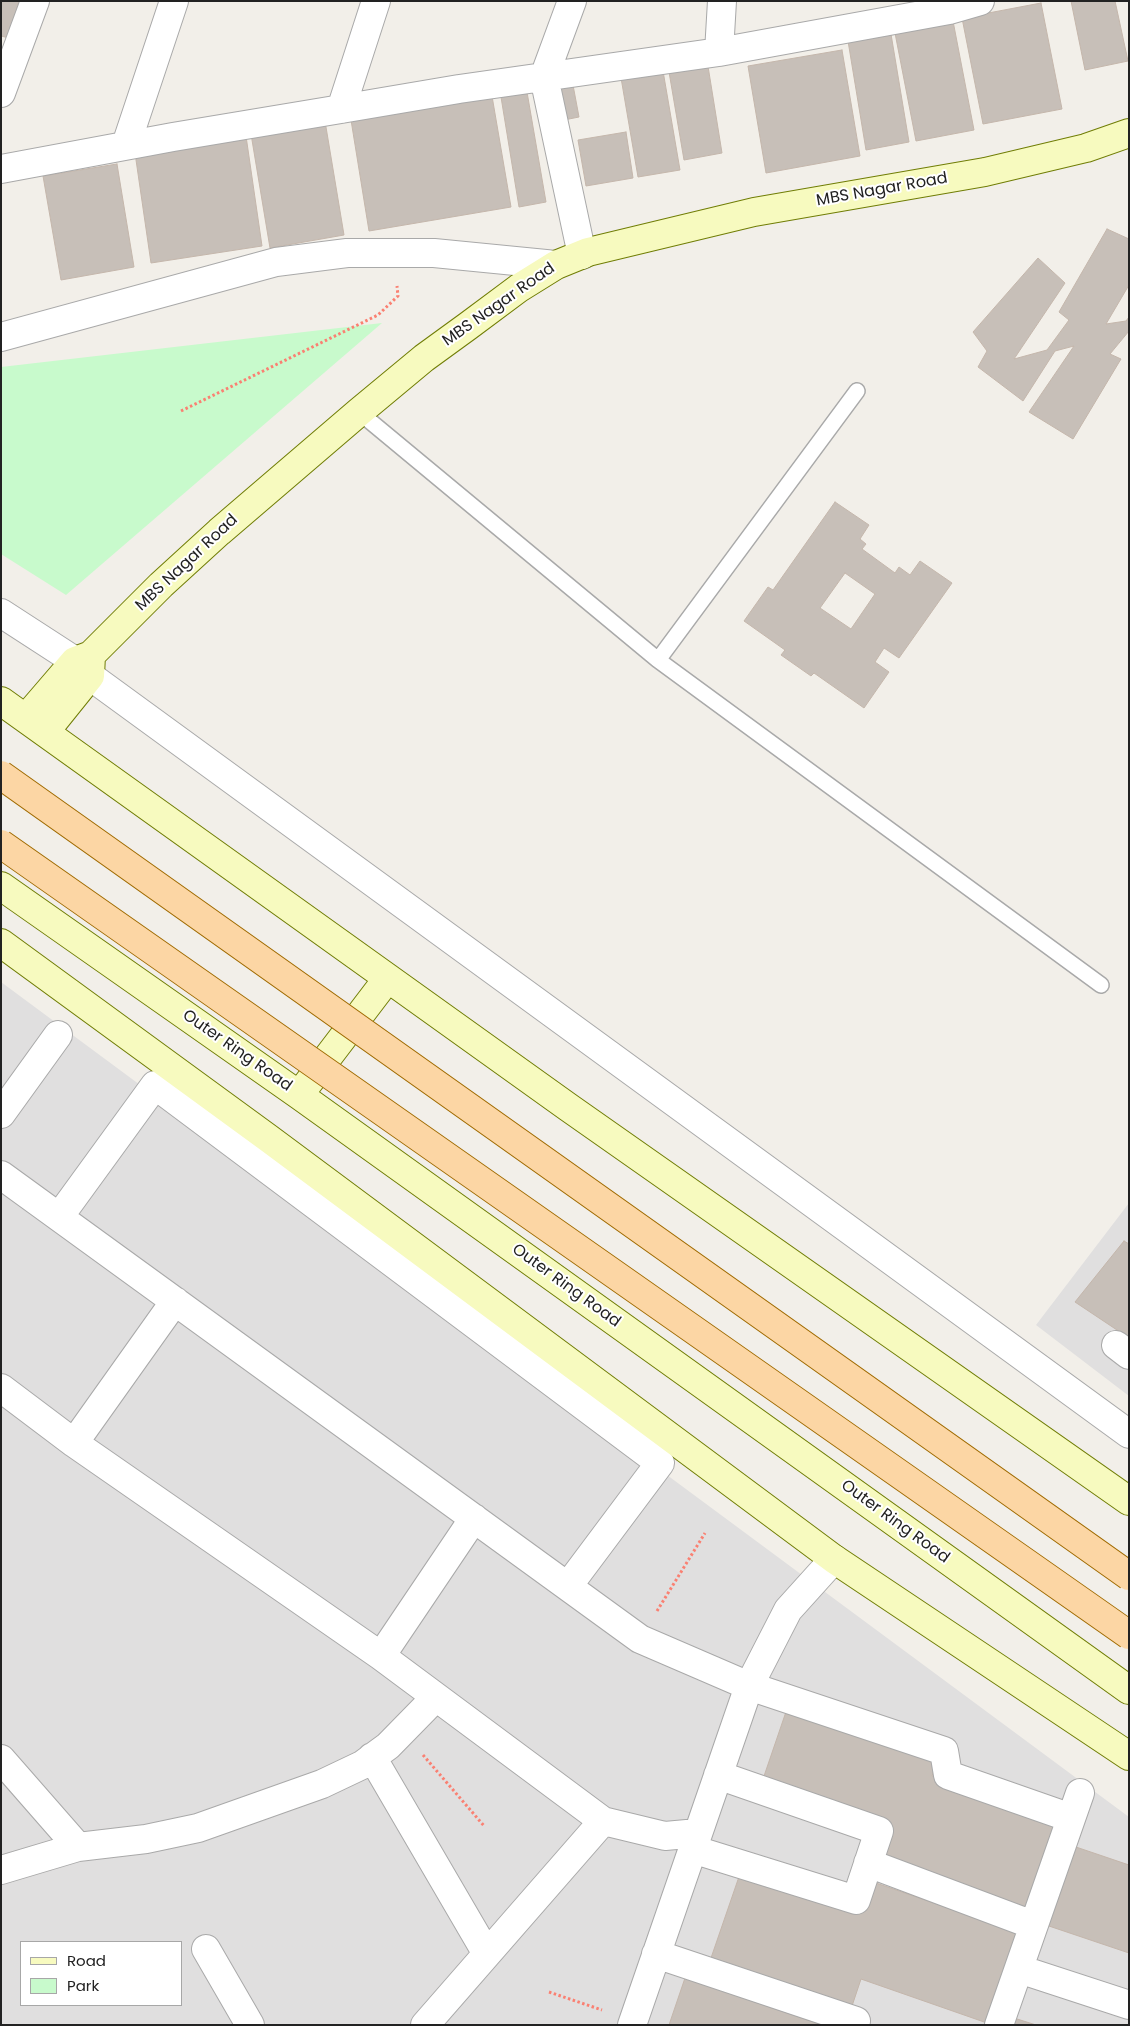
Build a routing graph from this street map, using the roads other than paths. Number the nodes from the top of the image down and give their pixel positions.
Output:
1 (36, 1) edge
2 (174, 1) edge
3 (376, 1) edge
4 (572, 1) edge
5 (722, 1) edge
6 (980, 1) edge
7 (719, 52) junction
8 (544, 77) junction
9 (1, 93) edge
10 (341, 109) junction
11 (1129, 133) edge
12 (126, 145) junction
13 (1, 169) edge
14 (582, 255) junction
15 (556, 265) junction
16 (1, 337) edge
17 (857, 391) dead end
18 (359, 412) junction
19 (1, 613) edge
20 (658, 660) junction
21 (85, 664) junction
22 (1, 701) edge
23 (36, 725) junction
24 (1, 775) edge
25 (1, 844) edge
26 (1, 886) edge
27 (1, 943) edge
28 (388, 978) junction
29 (1102, 985) dead end
30 (58, 1035) dead end
31 (299, 1095) junction
32 (1, 1114) edge
33 (1, 1175) edge
34 (59, 1217) junction
35 (175, 1301) junction
36 (1, 1388) edge
37 (1129, 1434) edge
38 (74, 1443) junction
39 (1129, 1501) edge
40 (474, 1518) junction
41 (834, 1559) junction
42 (1129, 1576) edge
43 (568, 1586) junction
44 (1129, 1635) edge
45 (381, 1656) junction
46 (749, 1686) junction
47 (1129, 1690) edge
48 (436, 1697) junction
49 (1129, 1756) edge
50 (372, 1757) junction
51 (1, 1759) edge
52 (718, 1775) junction
53 (603, 1821) junction
54 (695, 1841) junction
55 (78, 1848) junction
56 (868, 1863) junction
57 (1, 1870) edge
58 (1034, 1925) junction
59 (206, 1949) dead end
60 (487, 1954) junction
61 (656, 1954) junction
62 (1019, 1969) junction
63 (1129, 2005) edge
64 (856, 2021) dead end
65 (633, 2023) edge
66 (250, 2025) edge
67 (425, 2025) edge
68 (999, 2025) edge

1 - 9 street
2 - 12 street
3 - 10 street
4 - 8 street
5 - 7 street
6 - 7 street
7 - 8 street
8 - 10 street
8 - 14 street
10 - 12 street
11 - 14 street, MBS Nagar Road
12 - 13 street
14 - 15 street, MBS Nagar Road
15 - 16 street
15 - 18 street, MBS Nagar Road
17 - 20 lane
18 - 20 lane
18 - 21 street, MBS Nagar Road
19 - 21 street
20 - 29 lane
21 - 23 street, MBS Nagar Road
21 - 37 street
22 - 23 street
23 - 28 street
24 - 42 main road, bridge
25 - 44 main road, bridge
26 - 31 street, Outer Ring Road
27 - 41 street
28 - 31 street
28 - 39 street
30 - 32 street
31 - 47 street, Outer Ring Road
33 - 34 street
34 - 35 street
34 - 43 street
35 - 38 street
35 - 40 street
36 - 38 street
38 - 45 street
40 - 43 street
40 - 45 street
41 - 46 street
41 - 49 street
43 - 46 street
45 - 48 street
46 - 52 street
46 - 58 street
48 - 50 street
48 - 53 street
50 - 55 street
50 - 60 street
51 - 55 street
52 - 54 street
52 - 56 street
53 - 54 street
53 - 60 street
54 - 56 street
54 - 61 street
55 - 57 street
56 - 58 street
58 - 62 street
59 - 66 street
60 - 67 street
61 - 64 street
61 - 65 street
62 - 63 street
62 - 68 street

